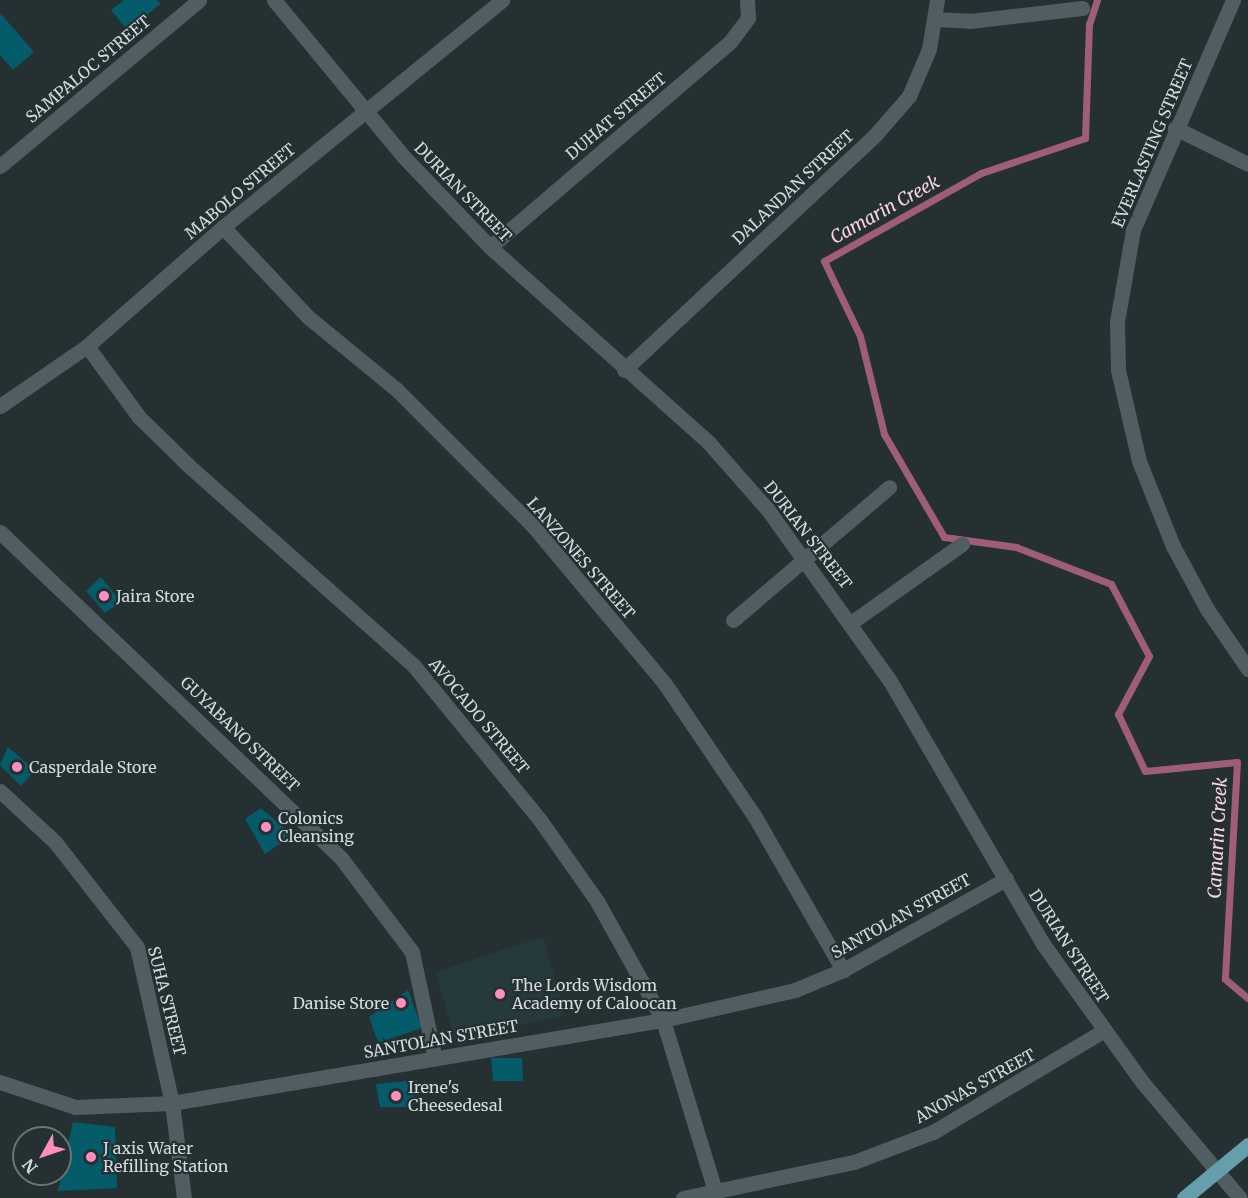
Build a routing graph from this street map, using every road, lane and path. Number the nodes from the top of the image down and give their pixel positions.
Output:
1 (199, 0) edge
2 (274, 0) edge
3 (502, 0) edge
4 (747, 0) edge
5 (937, 0) edge
6 (1233, 0) edge
7 (1082, 8) dead end
8 (934, 19) junction
9 (366, 111) junction
10 (1175, 128) junction
11 (1248, 164) edge
12 (0, 166) edge
13 (223, 227) junction
14 (490, 247) junction
15 (87, 346) junction
16 (624, 370) junction
17 (0, 406) edge
18 (889, 488) dead end
19 (0, 532) edge
20 (962, 544) dead end
21 (805, 557) junction
22 (733, 620) dead end
23 (852, 622) junction
24 (1248, 669) edge
25 (0, 791) edge
26 (1006, 879) junction
27 (843, 970) junction
28 (663, 1020) junction
29 (1103, 1031) junction
30 (435, 1059) junction
31 (0, 1082) edge
32 (172, 1103) junction
33 (1248, 1145) edge
34 (1218, 1171) junction
35 (716, 1194) edge
36 (184, 1198) edge
37 (683, 1198) edge
38 (1184, 1198) edge
39 (1240, 1198) edge

1 - 12 street, SAMPALOC STREET
2 - 9 street, DURIAN STREET
3 - 9 street, MABOLO STREET
4 - 14 street, DUHAT STREET
5 - 8 street, DALANDAN STREET
6 - 10 street, EVERLASTING STREET
7 - 8 street
8 - 16 street, DALANDAN STREET
9 - 13 street, MABOLO STREET
9 - 14 street, DURIAN STREET
10 - 11 street
10 - 24 street, EVERLASTING STREET
13 - 15 street, MABOLO STREET
13 - 27 street, LANZONES STREET
14 - 16 street, DURIAN STREET
15 - 17 street, MABOLO STREET
15 - 28 street, AVOCADO STREET
16 - 21 street, DURIAN STREET
18 - 21 street
19 - 30 street, GUYABANO STREET
20 - 23 street
21 - 22 street
21 - 23 street, DURIAN STREET
23 - 26 street, DURIAN STREET
25 - 32 street, SUHA STREET
26 - 27 street, SANTOLAN STREET
26 - 29 street, DURIAN STREET
27 - 28 street, SANTOLAN STREET
28 - 30 street, SANTOLAN STREET
28 - 35 street, AVOCADO STREET
29 - 34 street, DURIAN STREET
29 - 35 street, ANONAS STREET
30 - 32 street, SANTOLAN STREET
31 - 32 street, SANTOLAN STREET
32 - 36 street, SUHA STREET
33 - 34 main road
34 - 38 main road
34 - 39 street, DURIAN STREET
35 - 37 street, ANONAS STREET

